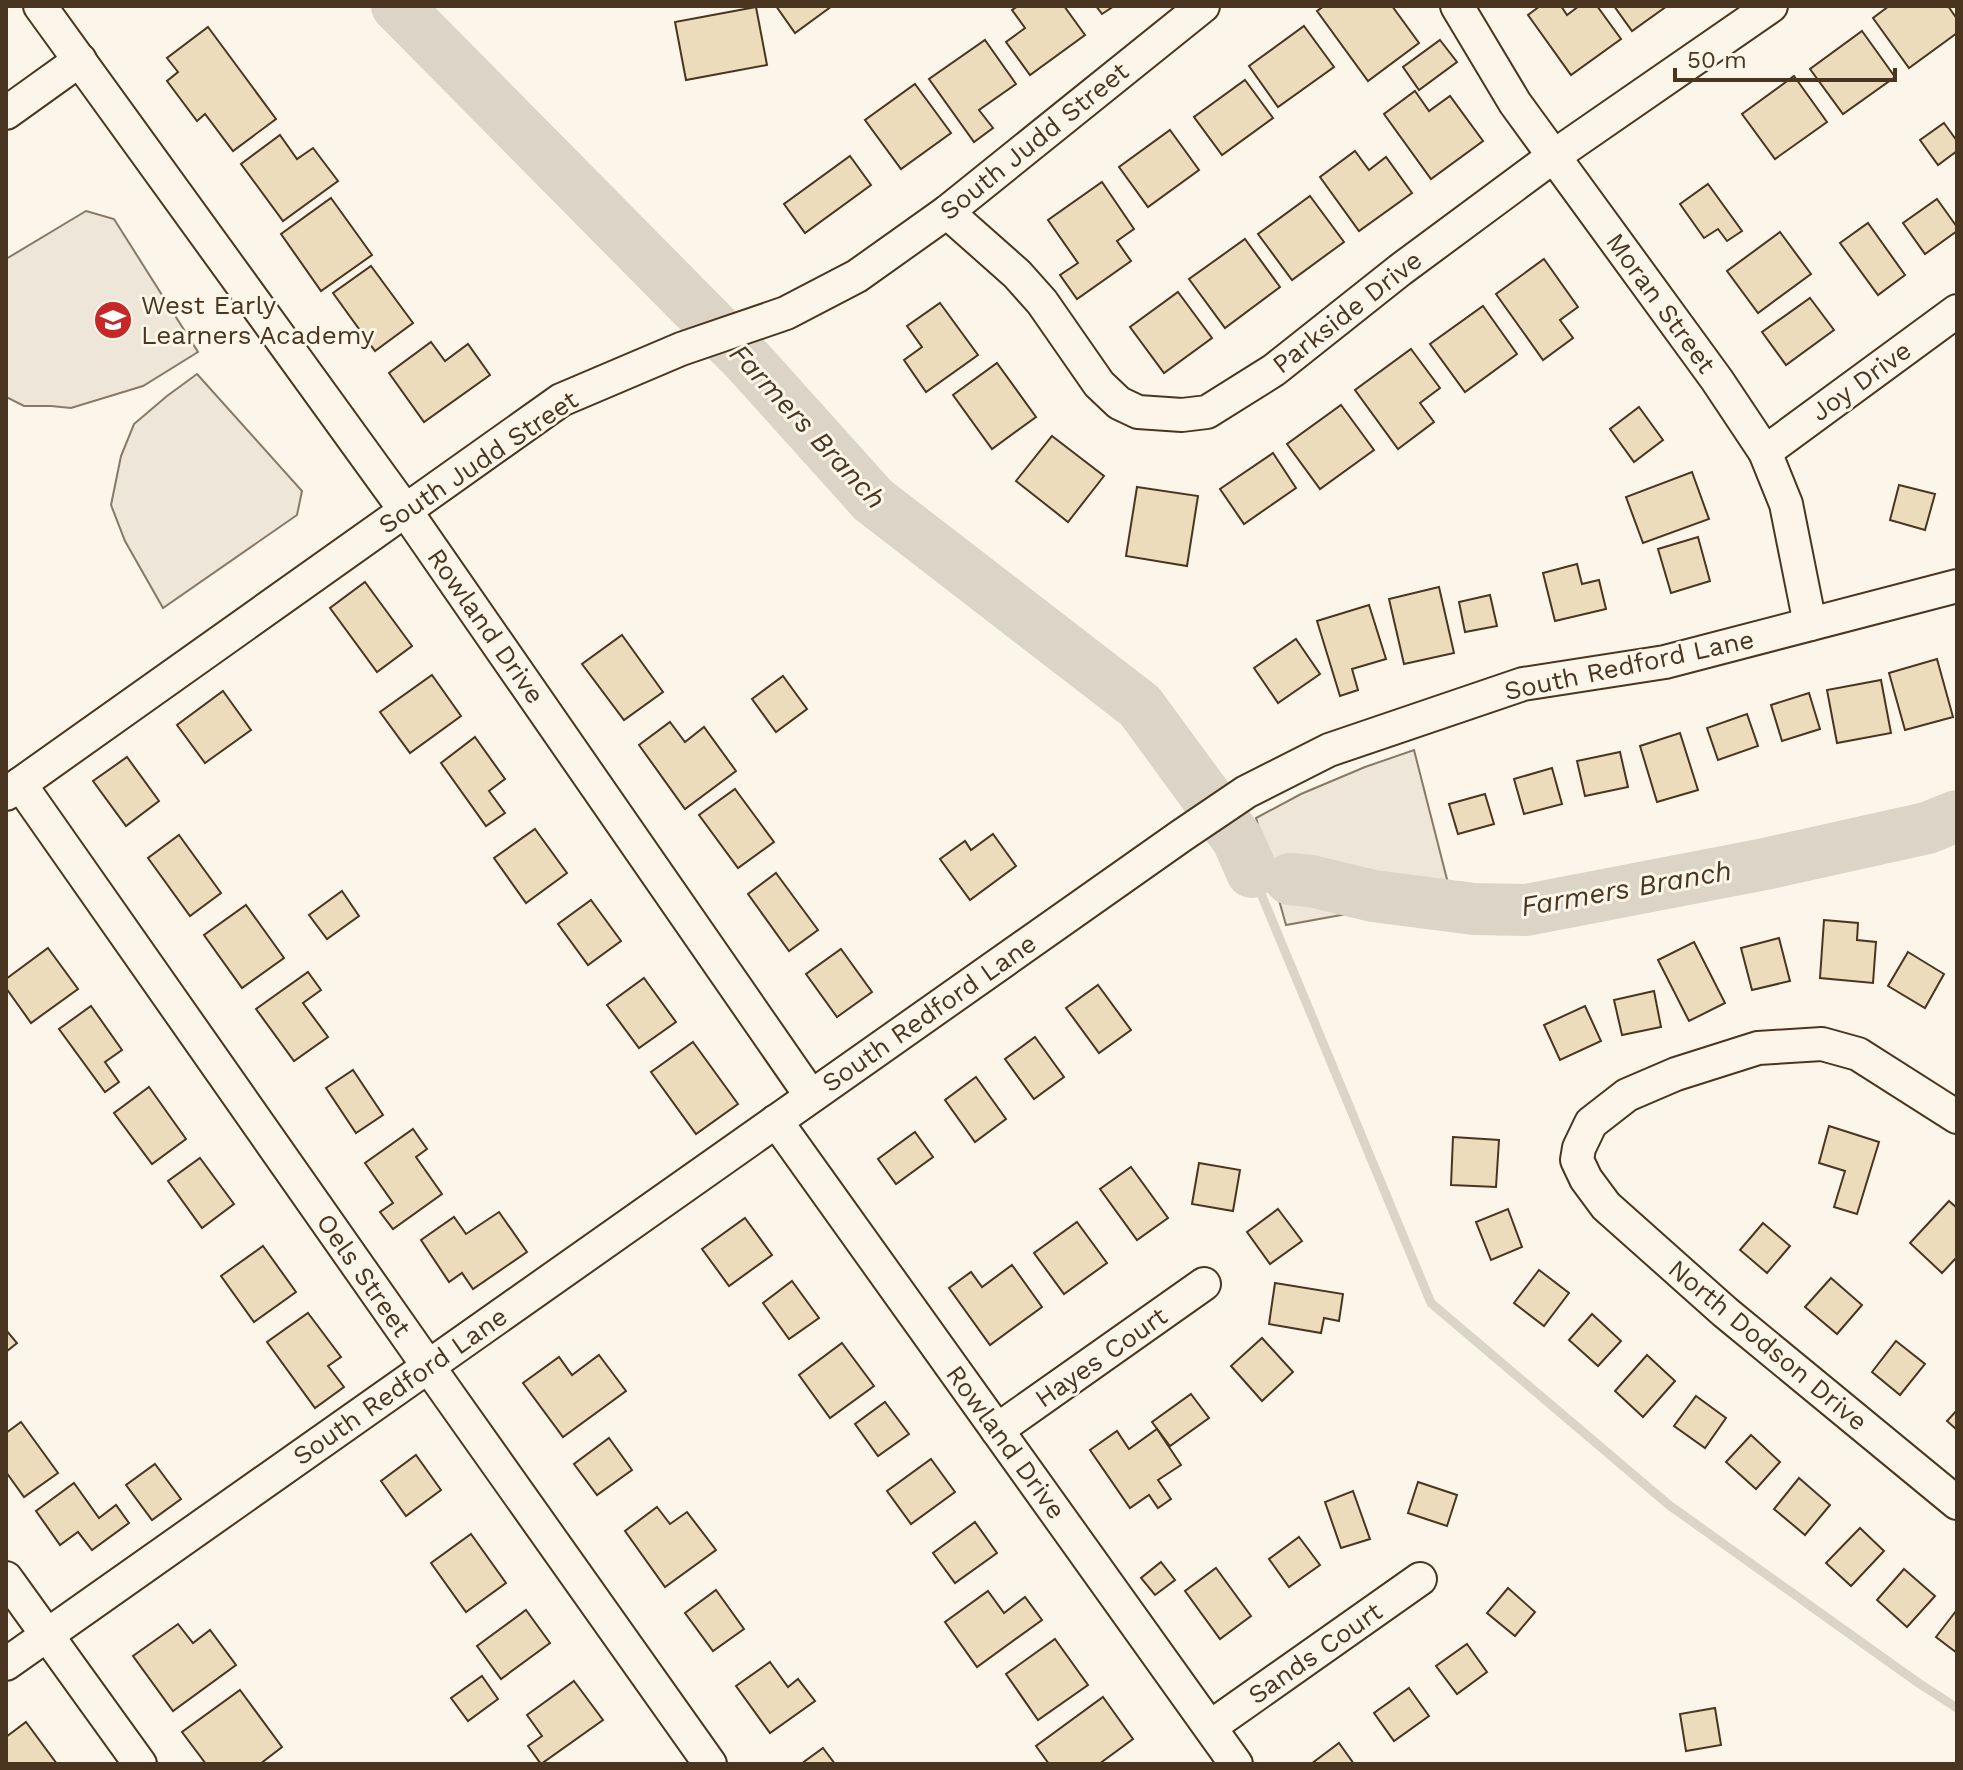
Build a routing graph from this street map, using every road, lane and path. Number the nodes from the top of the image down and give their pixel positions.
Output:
1 (40, 6) edge
2 (1203, 6) edge
3 (1457, 6) edge
4 (1771, 6) edge
5 (80, 60) junction
6 (6, 113) edge
7 (1554, 156) junction
8 (947, 212) junction
9 (1957, 311) edge
10 (1765, 452) junction
11 (405, 510) junction
12 (1957, 586) edge
13 (1810, 624) junction
14 (13, 789) edge
15 (811, 1096) junction
16 (1957, 1117) edge
17 (776, 1121) junction
18 (1204, 1284) dead end
19 (428, 1366) junction
20 (997, 1430) junction
21 (1957, 1503) edge
22 (6, 1578) edge
23 (1420, 1579) dead end
24 (46, 1635) junction
25 (6, 1664) edge
26 (1210, 1727) junction
27 (140, 1764) edge
28 (710, 1764) edge
29 (1236, 1764) edge

1 - 5 street, Rowland Drive
2 - 8 street, South Judd Street
3 - 7 street, Moran Street
4 - 7 street, Parkside Drive
5 - 6 street
5 - 11 street, Rowland Drive
7 - 8 street, Parkside Drive
7 - 10 street, Moran Street
8 - 11 street, South Judd Street
9 - 10 street, Joy Drive
10 - 13 street, Moran Street
11 - 14 street, South Judd Street
11 - 15 street, Rowland Drive
12 - 13 street, South Redford Lane
13 - 15 street, South Redford Lane
14 - 19 street, Oels Street
15 - 17 street, South Redford Lane
16 - 21 street, North Dodson Drive
17 - 19 street, South Redford Lane
17 - 20 street, Rowland Drive
18 - 20 street, Hayes Court
19 - 24 street, South Redford Lane
19 - 28 street, Oels Street
20 - 26 street, Rowland Drive
22 - 24 street
23 - 26 street, Sands Court
24 - 25 street, South Redford Lane
24 - 27 street
26 - 29 street, Rowland Drive

